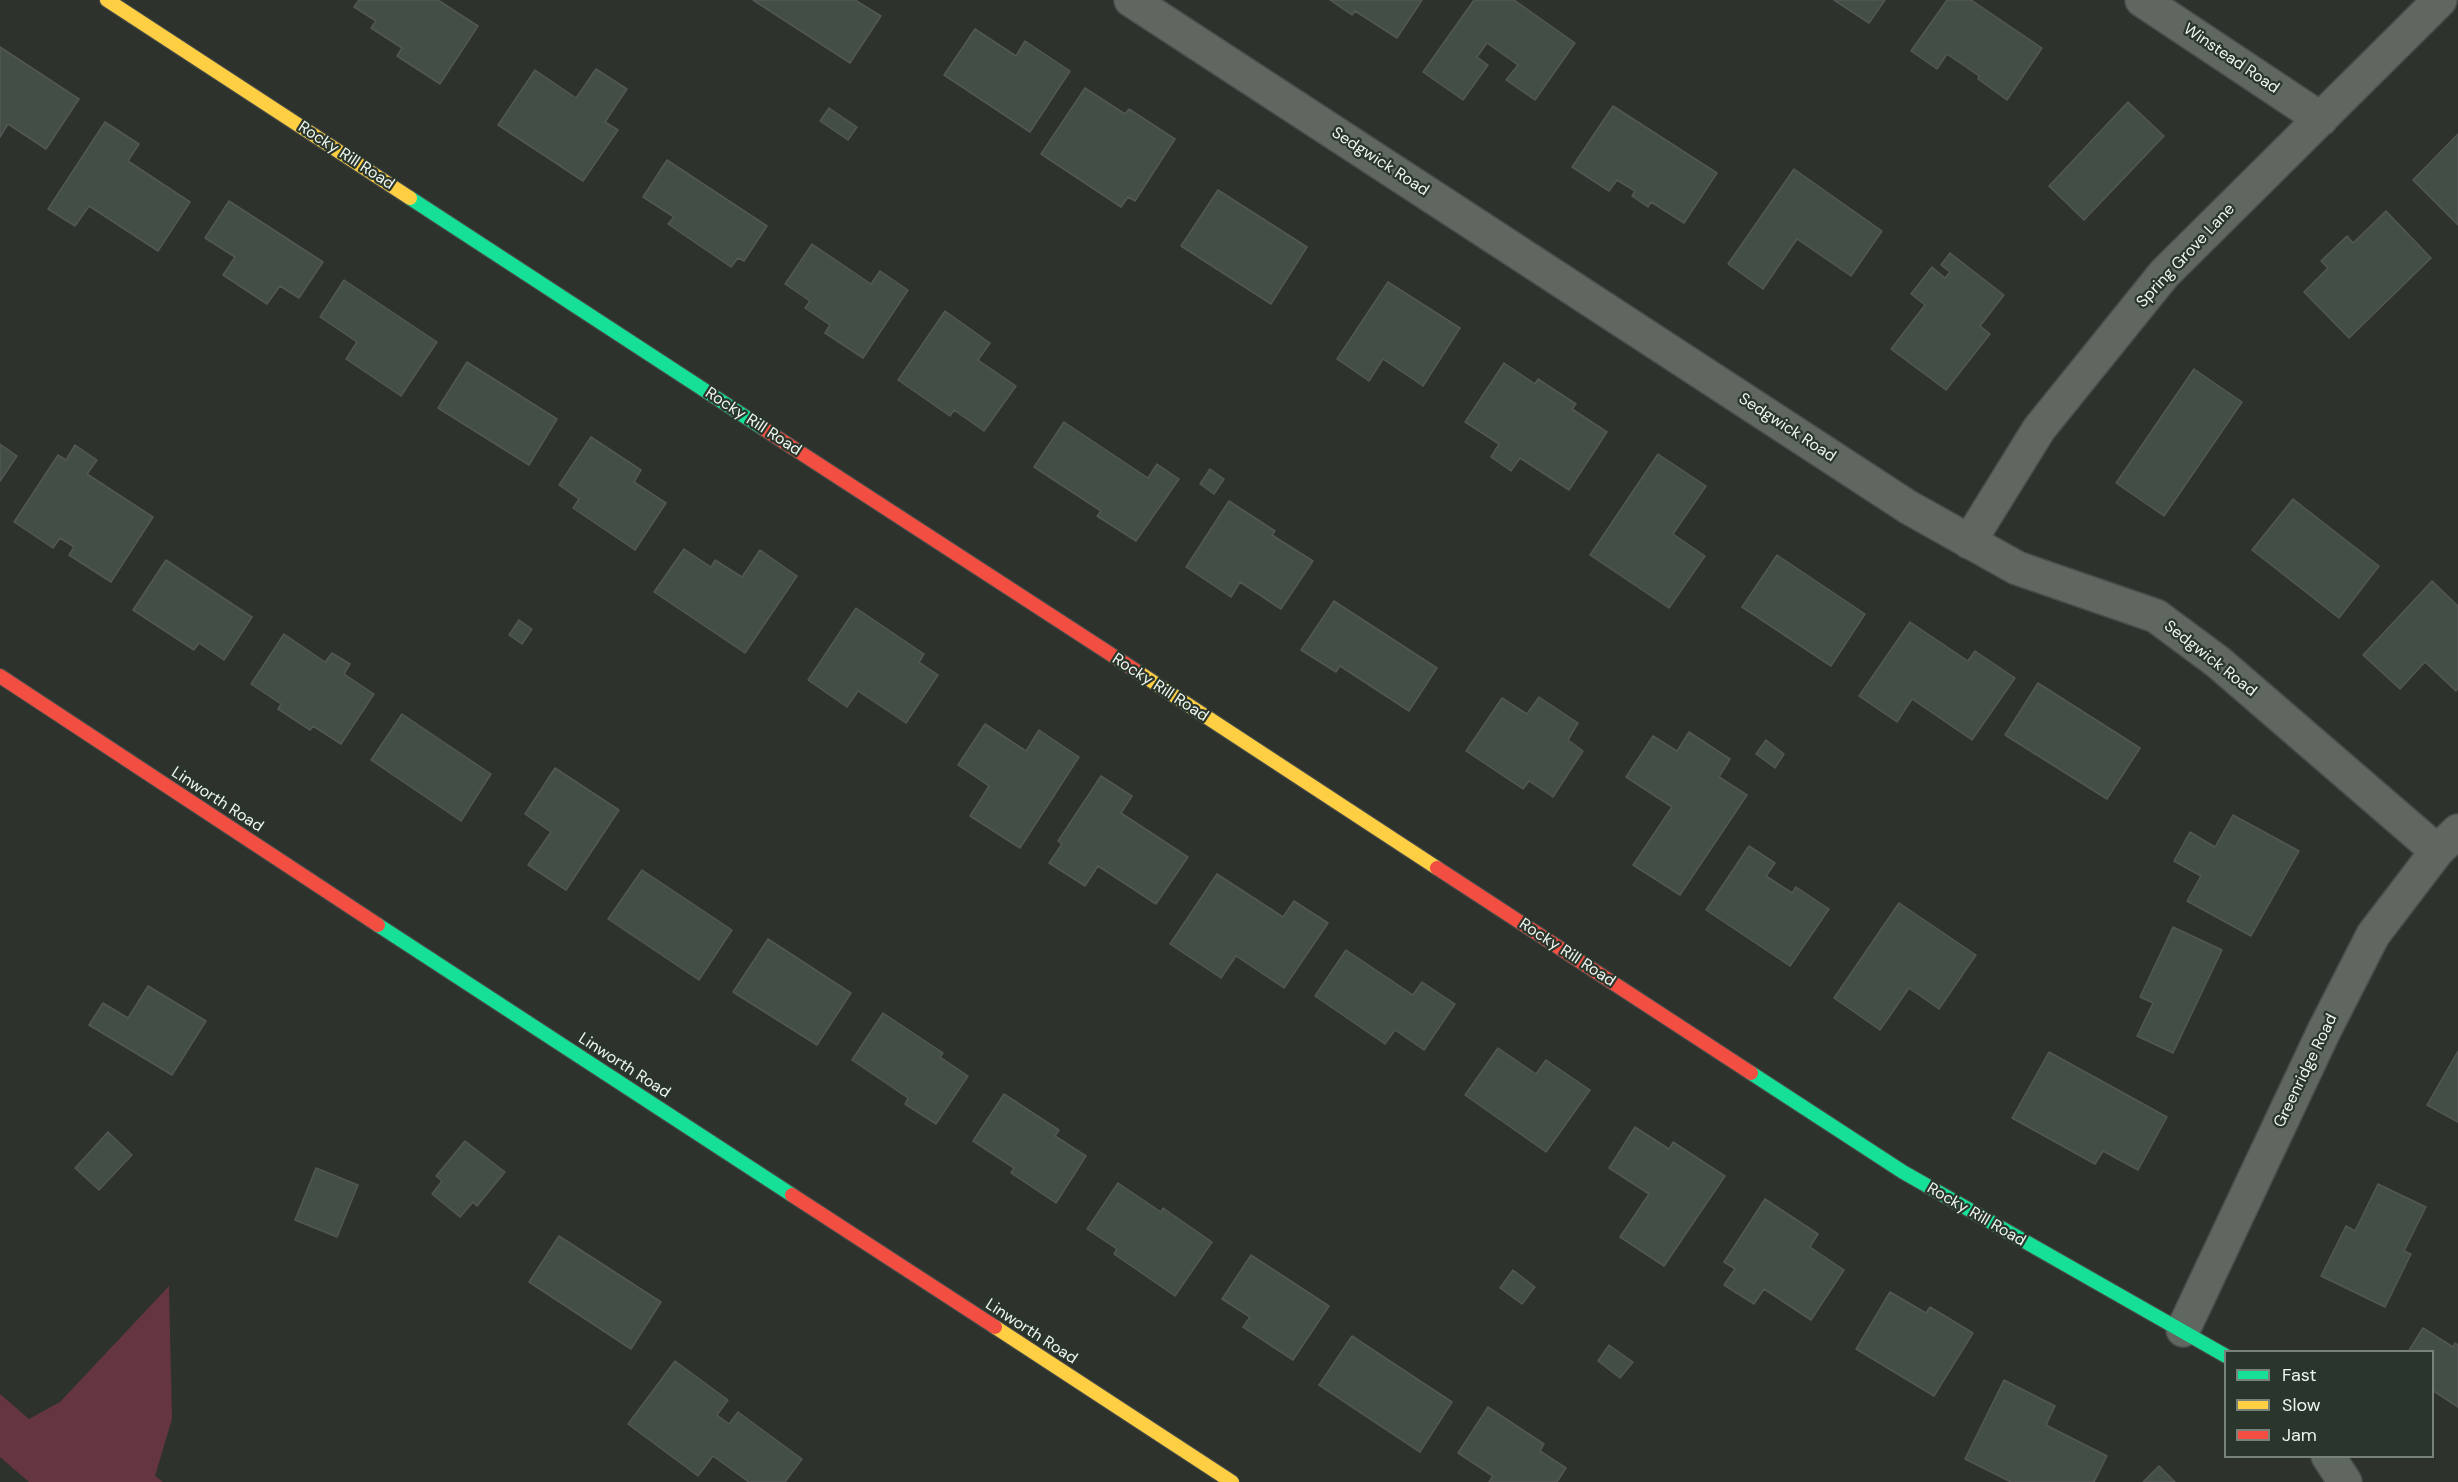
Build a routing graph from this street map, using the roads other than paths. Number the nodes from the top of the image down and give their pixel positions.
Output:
1 (107, 0) edge
2 (1131, 0) edge
3 (2142, 0) edge
4 (2440, 0) edge
5 (2320, 119) junction
6 (1969, 542) junction
7 (0, 676) edge
8 (2447, 841) edge
9 (2183, 1330) junction
10 (2224, 1355) edge
11 (2329, 1458) edge
12 (1232, 1482) edge
13 (2345, 1482) edge

1 - 9 street, Rocky Rill Road
2 - 6 street, Sedgwick Road
3 - 5 street, Winstead Road
4 - 5 street, Spring Grove Lane
5 - 6 street, Spring Grove Lane
6 - 8 street, Sedgwick Road
7 - 12 street, Linworth Road
8 - 9 street, Greenridge Road
9 - 10 street, Rocky Rill Road
11 - 13 street

